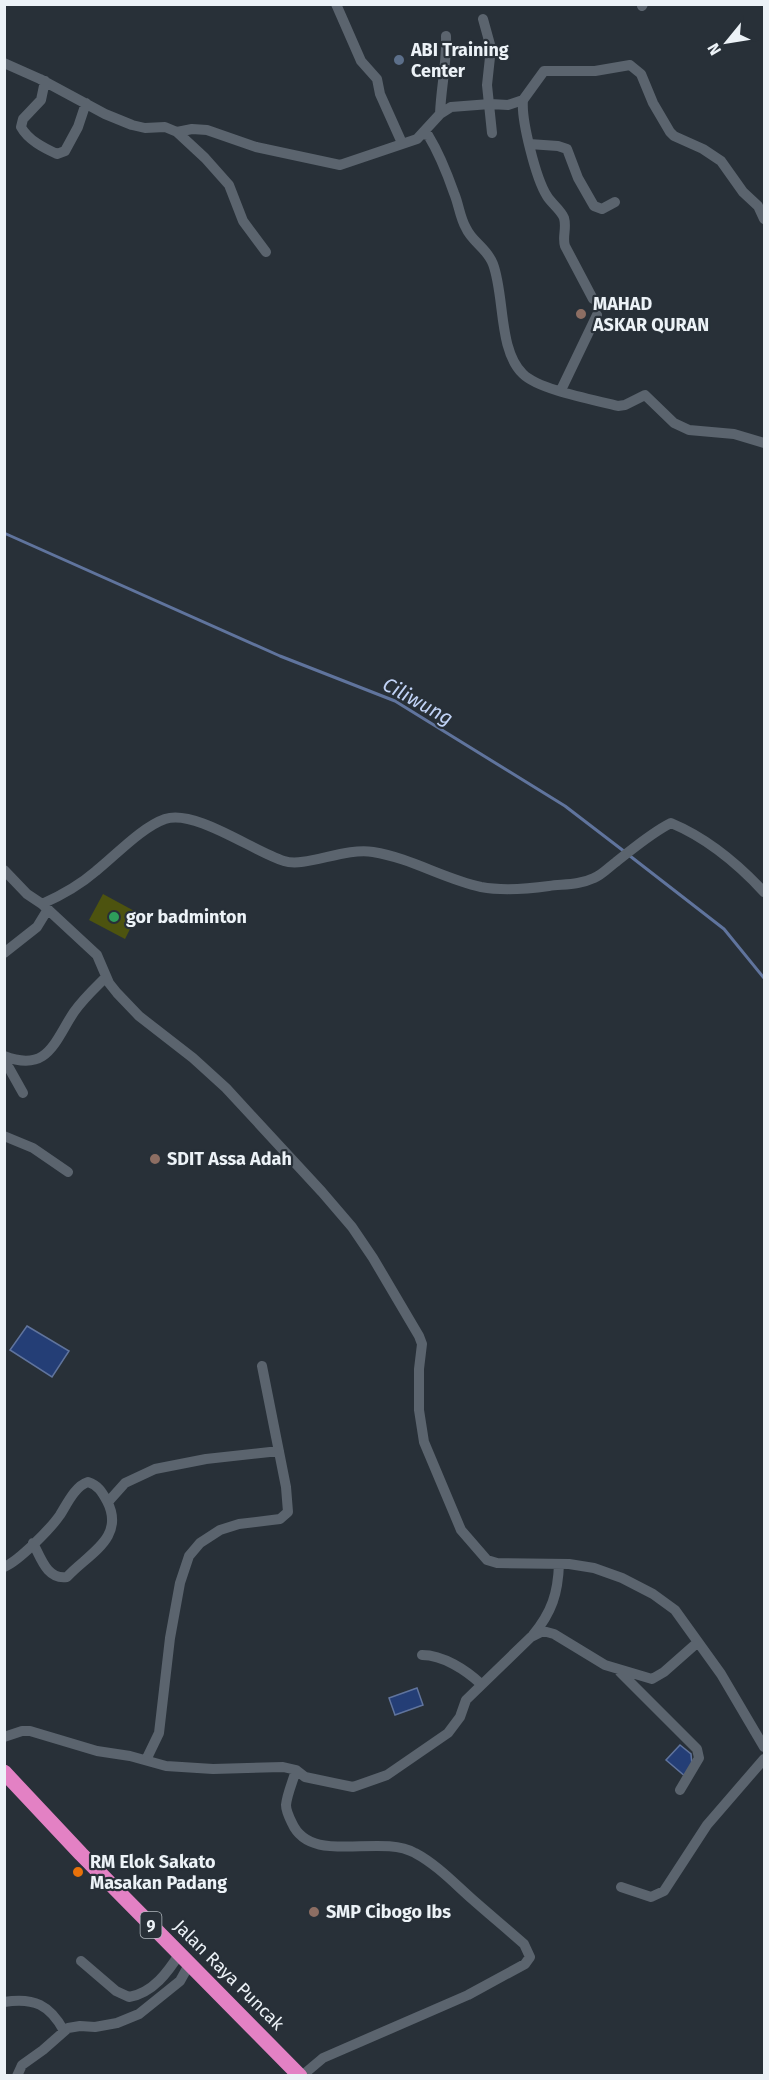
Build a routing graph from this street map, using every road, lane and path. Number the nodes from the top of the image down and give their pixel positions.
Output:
1 (336, 4) edge
2 (483, 19) dead end
3 (446, 36) dead end
4 (4, 63) edge
5 (45, 81) junction
6 (523, 100) junction
7 (86, 103) junction
8 (490, 104) junction
9 (440, 114) junction
10 (177, 132) junction
11 (492, 133) dead end
12 (423, 134) junction
13 (402, 143) junction
14 (529, 144) junction
15 (615, 202) dead end
16 (765, 219) edge
17 (266, 252) dead end
18 (592, 299) dead end
19 (597, 315) dead end
20 (561, 390) junction
21 (765, 443) edge
22 (4, 870) edge
23 (765, 892) edge
24 (45, 907) junction
25 (4, 953) edge
26 (106, 977) junction
27 (4, 1056) edge
28 (4, 1066) edge
29 (23, 1093) dead end
30 (4, 1136) edge
31 (68, 1172) dead end
32 (262, 1366) dead end
33 (279, 1451) junction
34 (108, 1502) junction
35 (33, 1543) junction
36 (559, 1564) junction
37 (4, 1567) edge
38 (531, 1637) junction
39 (698, 1642) junction
40 (422, 1655) dead end
41 (617, 1670) junction
42 (481, 1684) junction
43 (4, 1737) edge
44 (765, 1747) edge
45 (765, 1759) edge
46 (146, 1760) junction
47 (296, 1770) junction
48 (4, 1772) edge
49 (680, 1790) dead end
50 (621, 1887) dead end
51 (185, 1958) junction
52 (81, 1961) dead end
53 (4, 2002) edge
54 (64, 2031) junction
55 (299, 2075) edge
56 (17, 2076) edge

1 - 13 street
2 - 8 street
3 - 9 street
4 - 5 street
5 - 7 street
5 - 7 street
6 - 8 street
6 - 14 street
6 - 16 street
7 - 10 street
8 - 9 street
8 - 11 street
9 - 12 street
10 - 13 street
10 - 17 street
12 - 13 street
12 - 20 street
14 - 15 street
14 - 18 street
19 - 20 street
20 - 21 street
22 - 24 street
23 - 24 street
24 - 25 street
24 - 26 street
26 - 27 street
26 - 36 street
28 - 29 street
30 - 31 street
32 - 33 street
33 - 34 street
33 - 46 street
34 - 35 street
34 - 35 street
35 - 37 street
36 - 38 street
36 - 39 street
38 - 41 street
38 - 42 street
39 - 41 street
39 - 44 street
40 - 42 street
41 - 49 street
42 - 47 street
43 - 46 street
45 - 50 street
46 - 47 street
47 - 55 street
48 - 51 highway, Jalan Raya Puncak / 9
51 - 52 street
51 - 54 street
51 - 55 highway, Jalan Raya Puncak / 9
53 - 54 street
54 - 56 street

